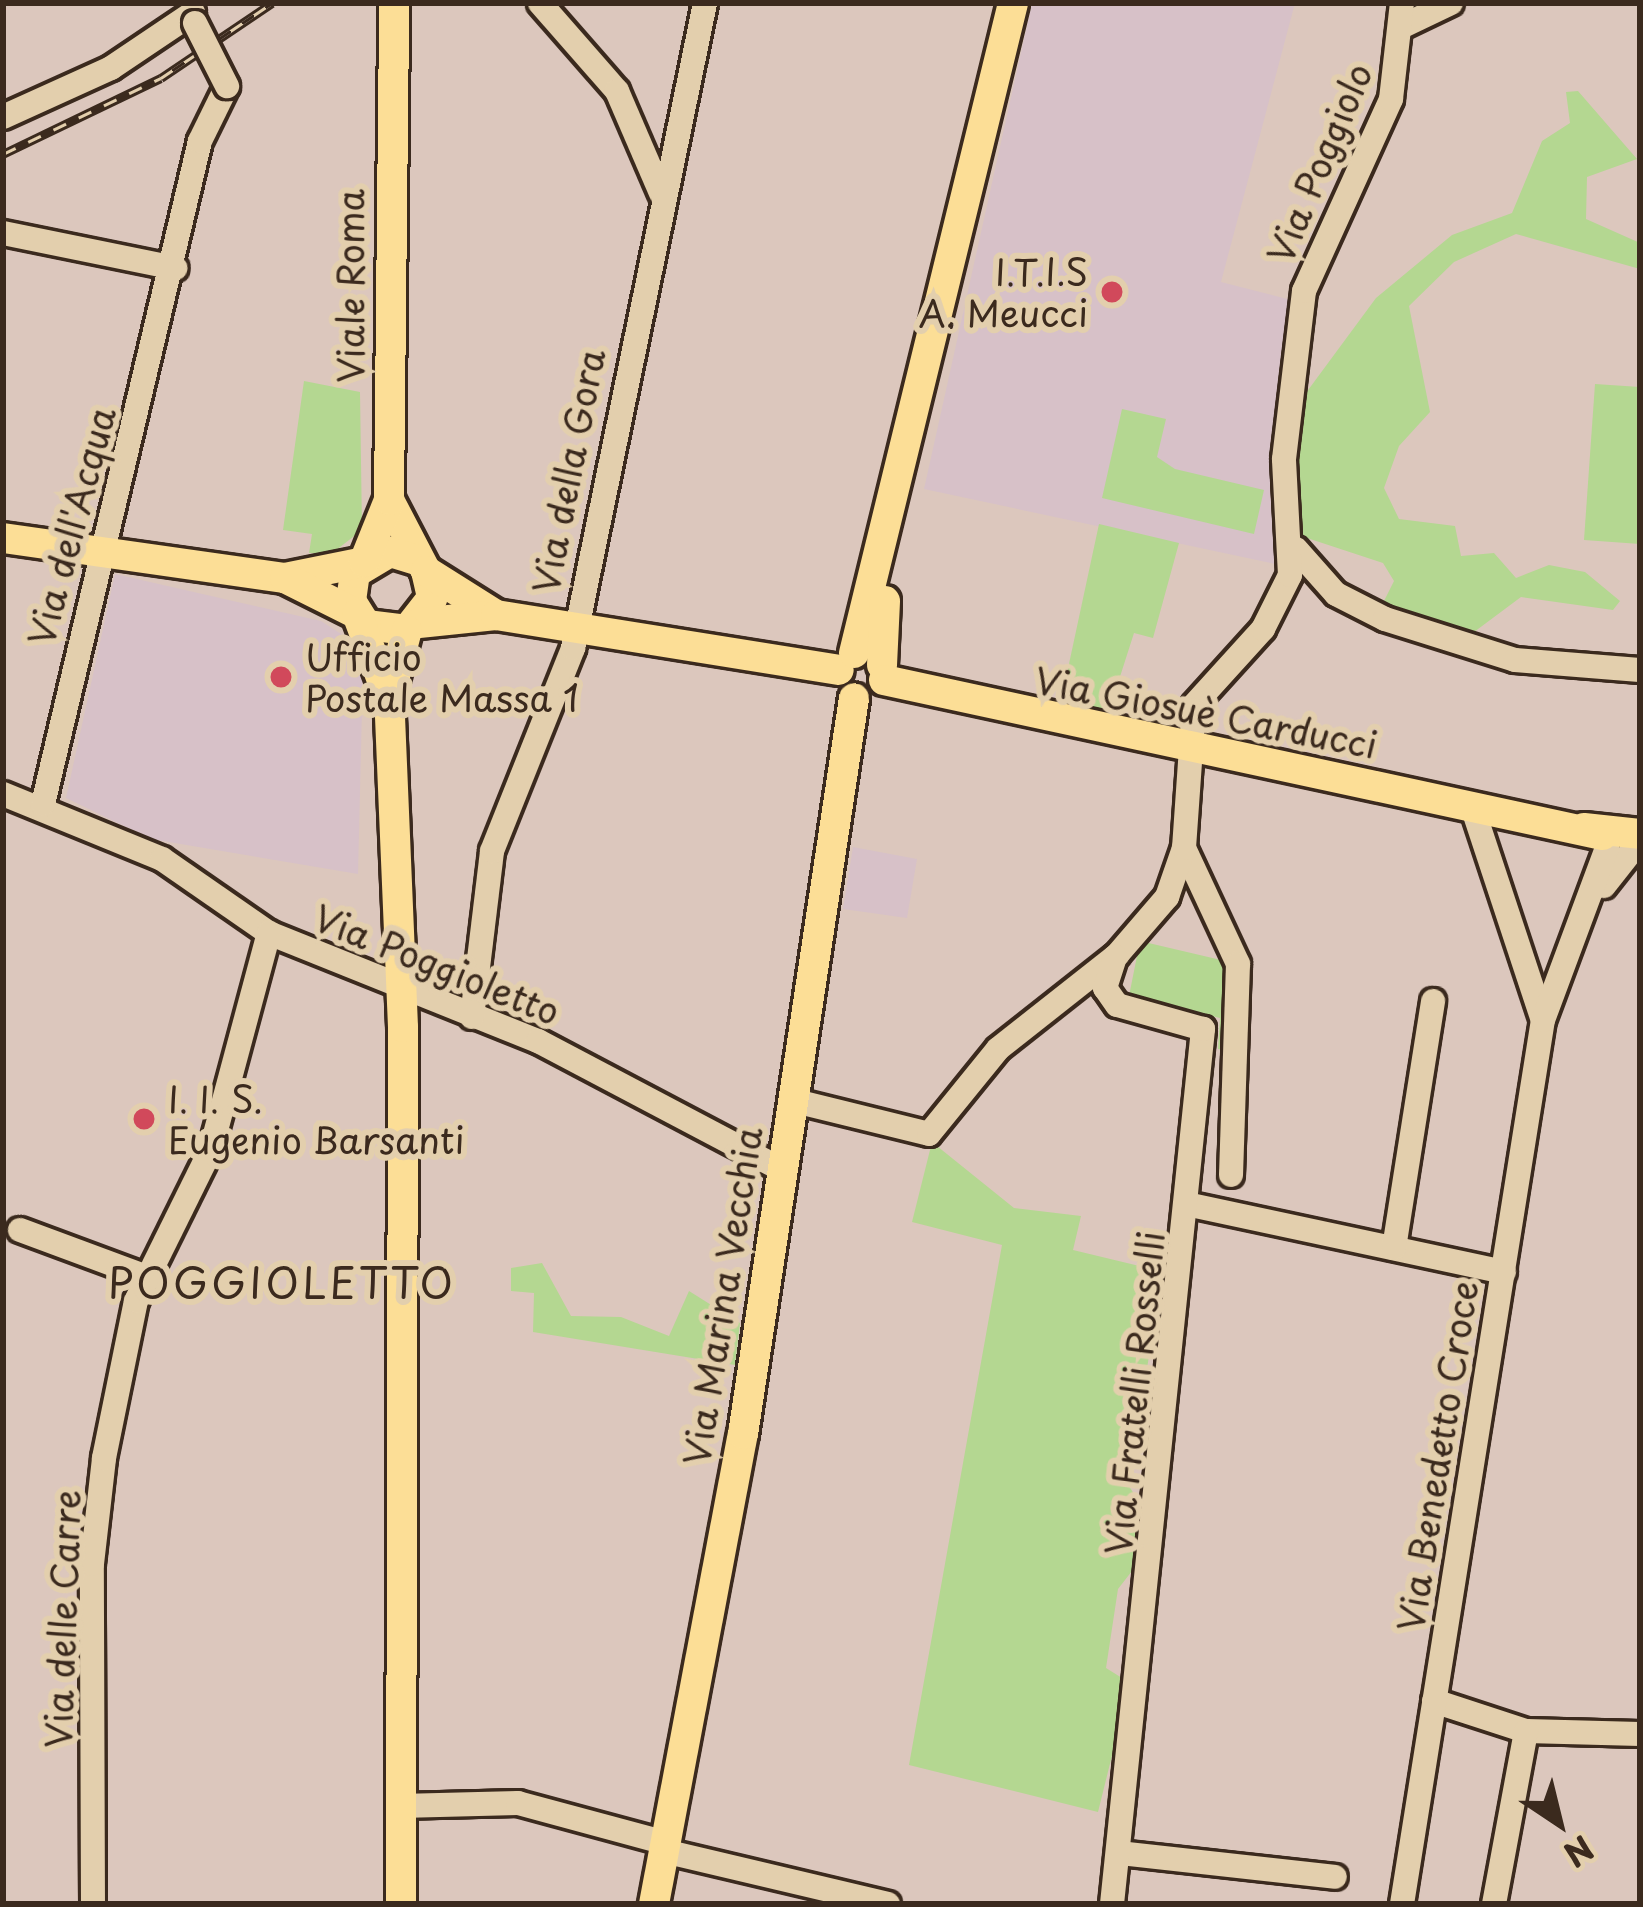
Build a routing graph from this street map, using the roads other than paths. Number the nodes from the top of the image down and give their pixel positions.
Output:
1 (540, 3) edge
2 (705, 3) edge
3 (1013, 3) edge
4 (1451, 3) edge
5 (394, 5) edge
6 (195, 13) edge
7 (1403, 15) edge
8 (3, 117) edge
9 (662, 193) junction
10 (3, 233) edge
11 (175, 268) junction
12 (389, 500) junction
13 (3, 538) edge
14 (100, 549) junction
15 (1296, 549) junction
16 (364, 562) junction
17 (421, 565) junction
18 (285, 578) junction
19 (357, 614) junction
20 (496, 615) junction
21 (413, 626) junction
22 (575, 627) junction
23 (1640, 670) edge
24 (863, 673) junction
25 (389, 699) junction
26 (1183, 744) junction
27 (3, 794) edge
28 (43, 804) junction
29 (1476, 818) junction
30 (1593, 831) junction
31 (1637, 846) edge
32 (1184, 848) junction
33 (1586, 913) junction
34 (1516, 925) junction
35 (269, 933) junction
36 (1573, 938) junction
37 (1117, 955) junction
38 (1070, 992) junction
39 (402, 995) junction
40 (1433, 1001) dead end
41 (1117, 1005) junction
42 (472, 1017) junction
43 (1543, 1020) junction
44 (791, 1100) junction
45 (781, 1169) junction
46 (1231, 1175) dead end
47 (1191, 1205) junction
48 (20, 1230) dead end
49 (1394, 1248) junction
50 (1504, 1272) junction
51 (150, 1278) junction
52 (1434, 1701) junction
53 (1526, 1731) junction
54 (1640, 1734) edge
55 (400, 1806) junction
56 (665, 1847) junction
57 (1119, 1853) junction
58 (1335, 1877) dead end
59 (93, 1904) edge
60 (400, 1904) edge
61 (654, 1904) edge
62 (888, 1904) edge
63 (1112, 1904) edge
64 (1402, 1904) edge
65 (1494, 1904) edge

1 - 9 street
2 - 9 street, Via della Gora
3 - 24 main road, Via Marina Vecchia
4 - 7 street
5 - 12 main road, Viale Roma
6 - 8 street, Via dell'Acqua
6 - 11 street, Via dell'Acqua, bridge
7 - 15 street, Via Poggiolo
9 - 22 street, Via della Gora
10 - 11 street
11 - 14 street, Via dell'Acqua
12 - 16 main road, Viale Roma
12 - 17 main road
13 - 14 main road
14 - 18 main road
14 - 28 street, Via dell'Acqua
15 - 23 street
15 - 26 street, Via Poggiolo
16 - 17 main road
16 - 18 main road
16 - 19 main road
17 - 20 main road, Via Giosuè Carducci
17 - 21 main road
18 - 19 main road
19 - 21 main road
19 - 25 main road
20 - 21 main road, Via Giosuè Carducci
20 - 22 main road, Via Giosuè Carducci
21 - 25 main road
22 - 24 main road, Via Giosuè Carducci
22 - 42 street, Via della Gora
24 - 26 main road, Via Giosuè Carducci
24 - 44 main road, Via Marina Vecchia
25 - 39 main road
26 - 29 main road, Via Giosuè Carducci
26 - 32 street
27 - 28 street, Via Poggioletto
28 - 35 street, Via Poggioletto
29 - 30 main road, Via Giosuè Carducci
29 - 34 street, Via Benedetto Croce
30 - 31 main road, Via Giosuè Carducci
30 - 33 street, Via Benedetto Croce
31 - 33 street, Via Benedetto Croce
32 - 37 street
32 - 46 street
33 - 36 street, Via Benedetto Croce
34 - 36 street
34 - 43 street, Via Benedetto Croce
35 - 39 street, Via Poggioletto
35 - 51 street, Via delle Carre
36 - 43 street, Via Benedetto Croce
37 - 38 street
37 - 41 street
38 - 41 street, Via Fratelli Rosselli
38 - 44 street
39 - 42 street, Via Poggioletto
39 - 55 main road
40 - 49 street
41 - 47 street, Via Fratelli Rosselli
42 - 45 street, Via Poggioletto
43 - 50 street, Via Benedetto Croce
44 - 45 main road, Via Marina Vecchia
45 - 56 main road, Via Marina Vecchia
47 - 49 street
47 - 57 street, Via Fratelli Rosselli
48 - 51 street
49 - 50 street
50 - 52 street, Via Benedetto Croce
51 - 59 street, Via delle Carre
52 - 53 street
52 - 64 street, Via Benedetto Croce
53 - 54 street
53 - 65 street
55 - 56 street
55 - 60 main road
56 - 61 main road, Via Marina Vecchia
56 - 62 street
57 - 58 street
57 - 63 street, Via Fratelli Rosselli

